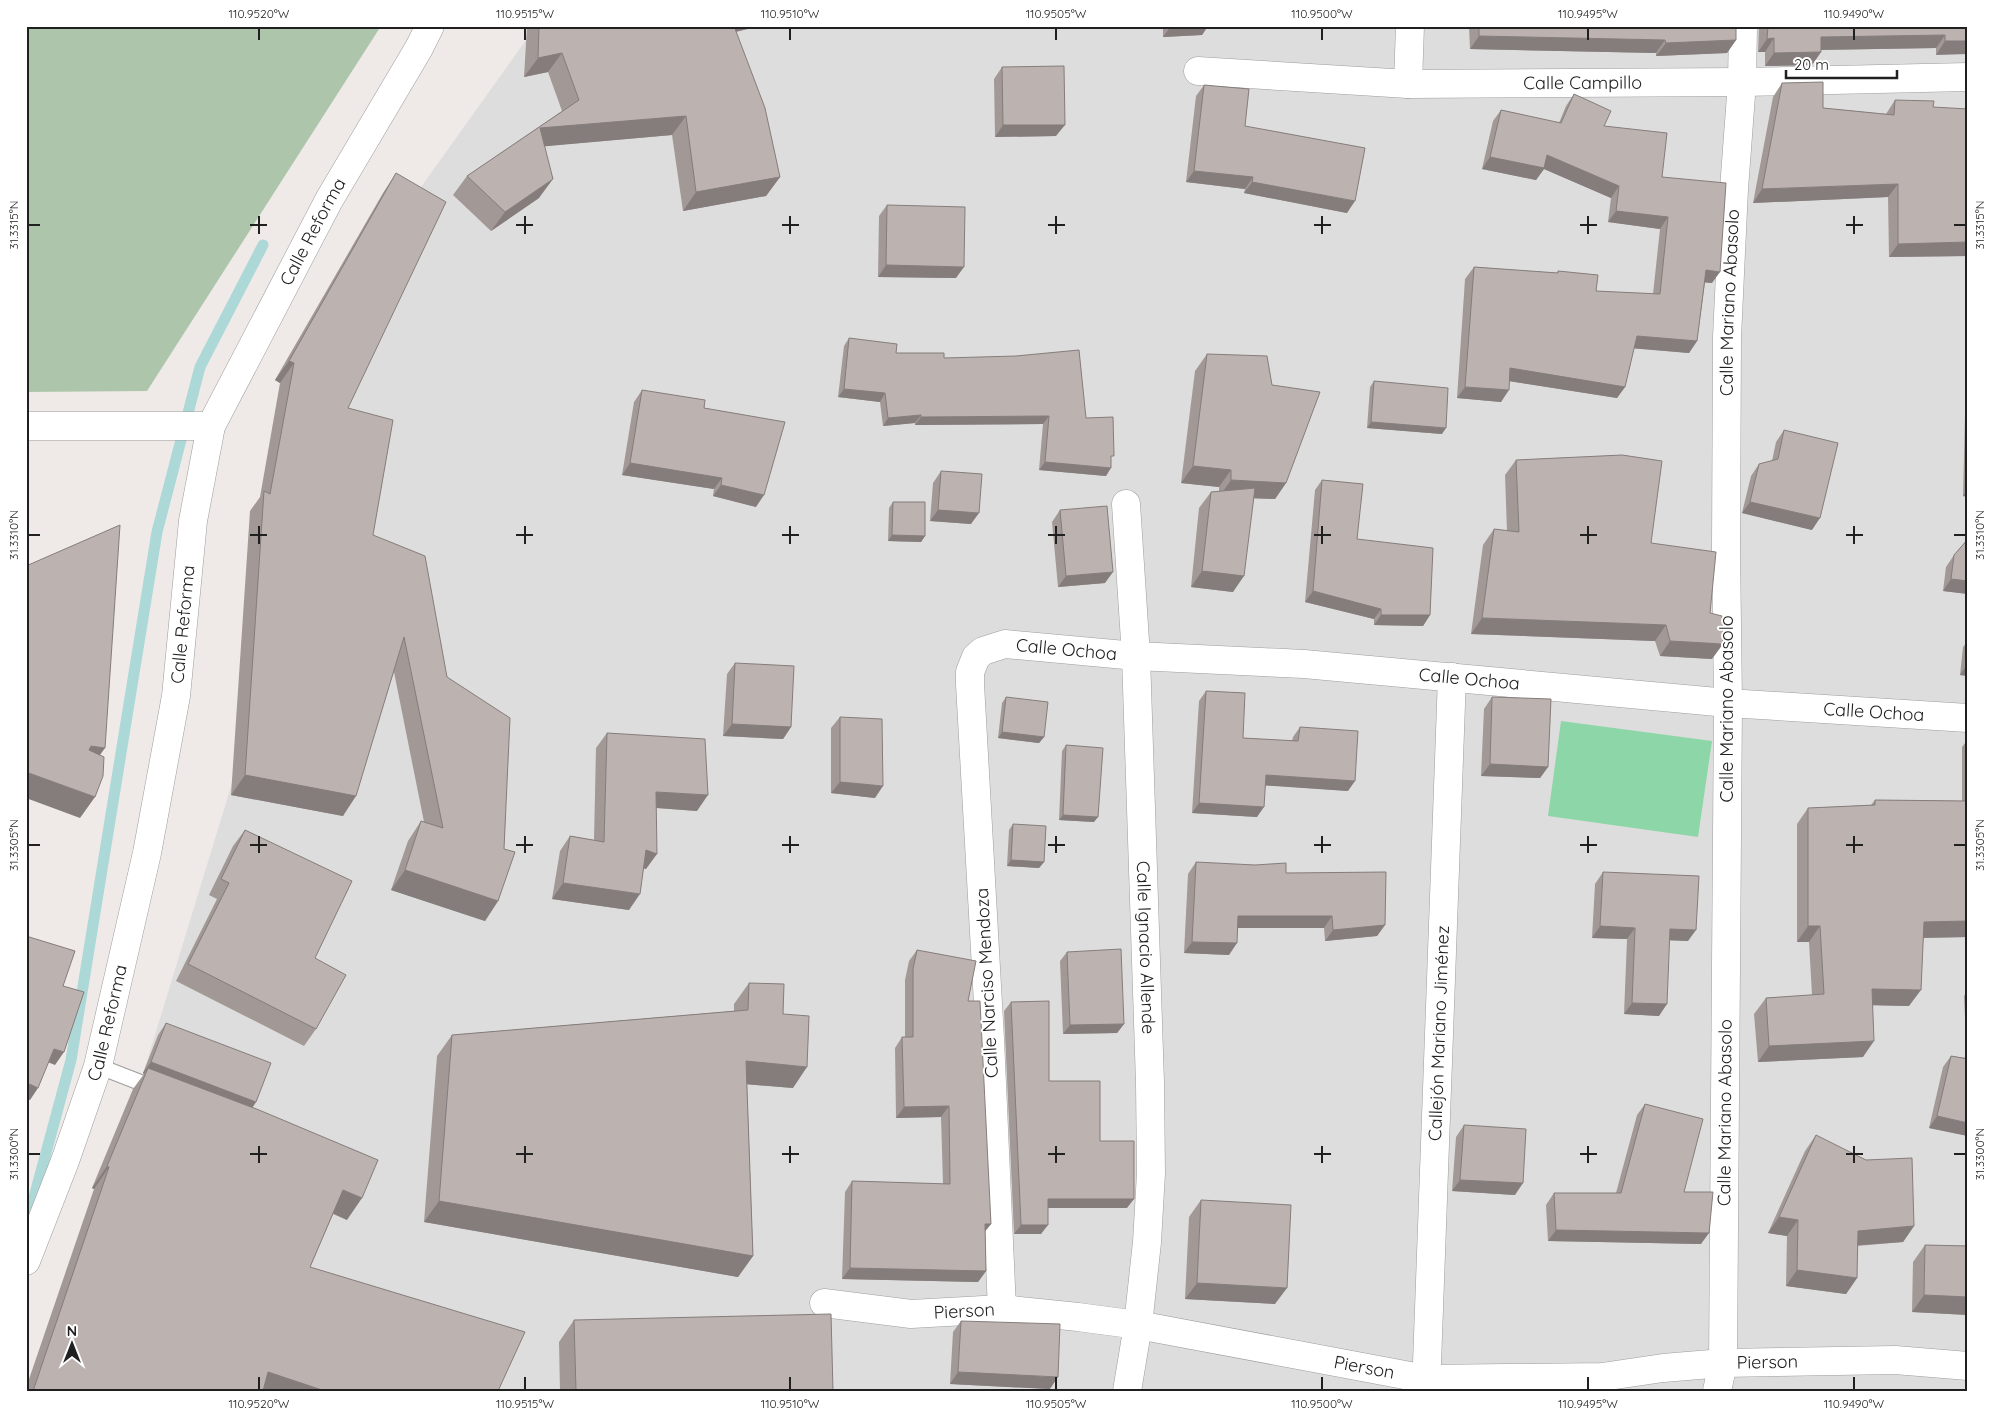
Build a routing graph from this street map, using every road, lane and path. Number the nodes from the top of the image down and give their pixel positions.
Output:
1 (430, 26) edge
2 (1410, 26) edge
3 (1743, 26) edge
4 (1198, 71) dead end
5 (1968, 77) edge
6 (1742, 82) junction
7 (1408, 84) junction
8 (26, 426) edge
9 (211, 426) junction
10 (1126, 504) dead end
11 (1136, 656) junction
12 (976, 657) joint
13 (1452, 677) junction
14 (1728, 703) junction
15 (1968, 718) edge
16 (98, 1066) junction
17 (171, 1094) edge
18 (26, 1261) edge
19 (824, 1303) dead end
20 (1002, 1309) junction
21 (1138, 1325) junction
22 (1723, 1363) junction
23 (1968, 1366) edge
24 (1426, 1385) edge
25 (1127, 1391) edge
26 (1717, 1391) edge

1 - 9 street, Calle Reforma
2 - 7 street
3 - 6 street, Calle Mariano Abasolo
4 - 7 street, Calle Campillo
5 - 6 street, Calle Campillo
6 - 7 street, Calle Campillo
6 - 14 street, Calle Mariano Abasolo
8 - 9 street
9 - 16 street, Calle Reforma
10 - 11 street, Calle Ignacio Allende
11 - 12 street, Calle Ochoa
11 - 13 street, Calle Ochoa
11 - 21 street, Calle Ignacio Allende
12 - 20 street, Calle Narciso Mendoza
13 - 14 street, Calle Ochoa
13 - 24 street, Callejón Mariano Jiménez
14 - 15 street, Calle Ochoa
14 - 22 street, Calle Mariano Abasolo
16 - 17 lane
16 - 18 street, Calle Reforma
19 - 20 street, Pierson
20 - 21 street, Pierson
21 - 24 street, Pierson
21 - 25 street, Calle Ignacio Allende
22 - 23 street, Pierson
22 - 24 street, Pierson
22 - 26 street, Calle Mariano Abasolo

